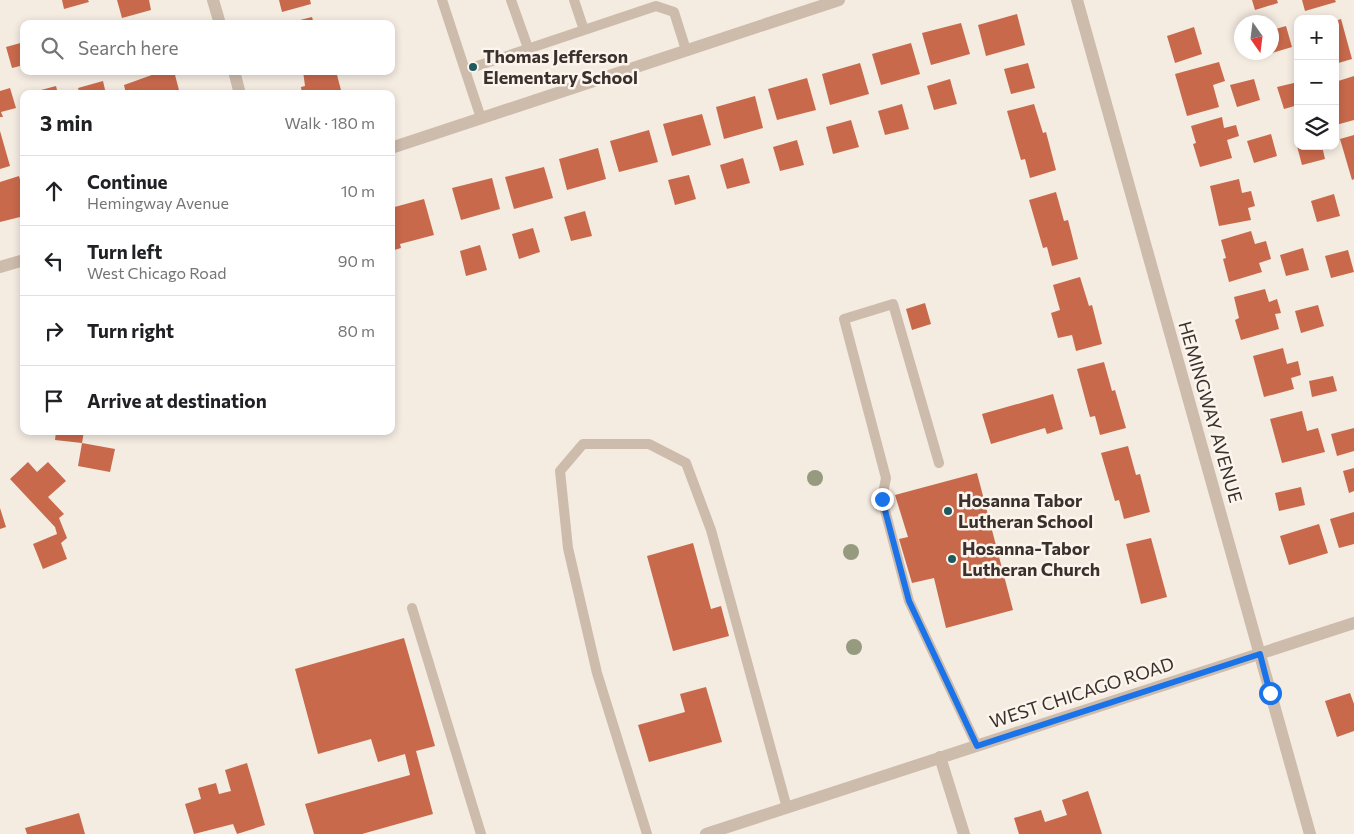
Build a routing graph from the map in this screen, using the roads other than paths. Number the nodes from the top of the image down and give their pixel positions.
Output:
1 (213, 0) edge
2 (442, 0) edge
3 (511, 0) edge
4 (574, 0) edge
5 (839, 0) edge
6 (1079, 1) edge
7 (219, 20) edge
8 (584, 30) junction
9 (528, 48) junction
10 (686, 50) junction
11 (465, 70) junction
12 (235, 75) edge
13 (239, 90) edge
14 (482, 118) junction
15 (395, 147) edge
16 (20, 261) edge
17 (0, 267) edge
18 (939, 463) dead end
19 (412, 608) dead end
20 (1354, 623) edge
21 (1260, 654) junction
22 (977, 746) junction
23 (940, 757) junction
24 (787, 808) junction
25 (481, 834) edge
26 (647, 834) edge
27 (706, 834) edge
28 (964, 834) edge
29 (1310, 834) edge

1 - 7 street
2 - 11 lane
3 - 9 lane
4 - 8 lane
5 - 10 street
6 - 21 street, HEMINGWAY AVENUE
8 - 9 lane
8 - 10 lane
9 - 11 lane
10 - 14 street
11 - 14 lane
12 - 13 street
14 - 15 street
16 - 17 street
18 - 22 lane
19 - 25 lane
20 - 21 street, WEST CHICAGO ROAD
21 - 22 street, WEST CHICAGO ROAD
21 - 29 street, HEMINGWAY AVENUE
22 - 23 street, WEST CHICAGO ROAD
23 - 24 street, WEST CHICAGO ROAD
23 - 28 street
24 - 26 lane
24 - 27 street, WEST CHICAGO ROAD

